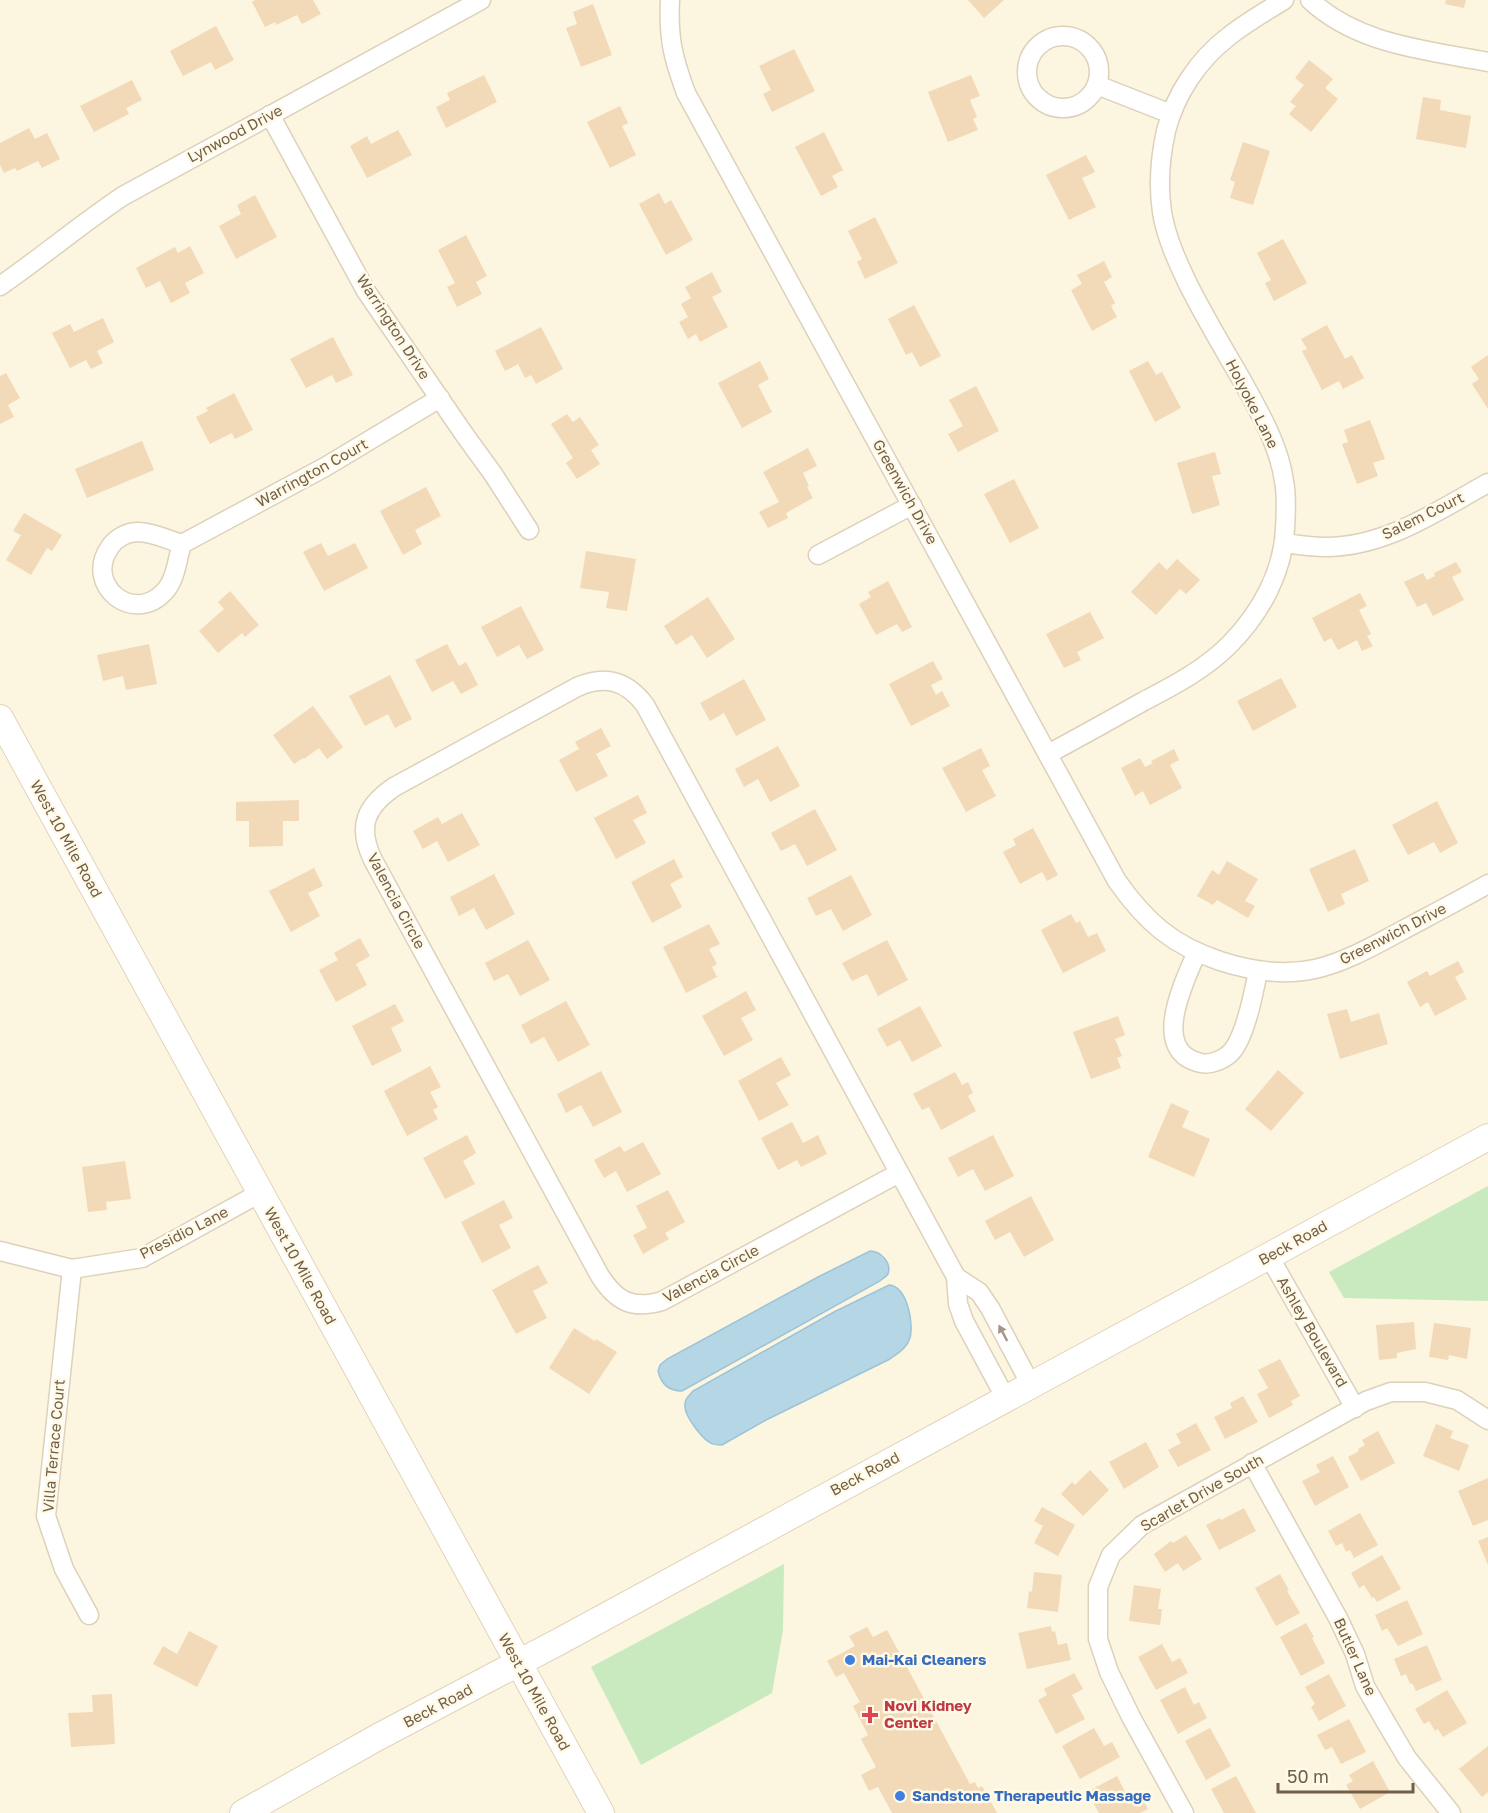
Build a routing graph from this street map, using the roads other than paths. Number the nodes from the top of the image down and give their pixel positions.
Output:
1 (481, 0) edge
2 (670, 0) edge
3 (1284, 0) edge
4 (1310, 0) edge
5 (1488, 62) edge
6 (1097, 85) junction
7 (1171, 114) junction
8 (270, 115) junction
9 (0, 286) edge
10 (440, 398) junction
11 (1488, 483) edge
12 (912, 505) junction
13 (530, 530) dead end
14 (1284, 543) junction
15 (182, 544) junction
16 (818, 555) dead end
17 (0, 718) edge
18 (1048, 754) junction
19 (1488, 884) edge
20 (1197, 952) junction
21 (1258, 971) junction
22 (1488, 1137) edge
23 (899, 1173) junction
24 (260, 1193) junction
25 (0, 1251) edge
26 (1269, 1256) junction
27 (72, 1269) junction
28 (956, 1277) junction
29 (1031, 1385) junction
30 (1006, 1399) junction
31 (1355, 1408) junction
32 (1488, 1420) edge
33 (1252, 1463) junction
34 (89, 1615) dead end
35 (517, 1663) junction
36 (243, 1813) edge
37 (601, 1813) edge
38 (1184, 1813) edge
39 (1451, 1813) edge

1 - 8 street, Lynwood Drive
2 - 12 street, Greenwich Drive
3 - 7 street, Holyoke Lane
4 - 5 street
6 - 6 street
6 - 7 street
7 - 14 street, Holyoke Lane
8 - 9 street, Lynwood Drive
8 - 10 street, Warrington Drive
10 - 13 street, Warrington Drive
10 - 15 street, Warrington Court
11 - 14 street, Salem Court
12 - 16 street
12 - 18 street, Greenwich Drive
14 - 18 street, Holyoke Lane
15 - 15 street
17 - 24 main road, West 10 Mile Road
18 - 20 street, Greenwich Drive
19 - 21 street, Greenwich Drive
20 - 21 street, Greenwich Drive
20 - 21 street
22 - 26 main road, Beck Road
23 - 23 street, Valencia Circle
23 - 28 street, Valencia Circle
24 - 27 street, Presidio Lane
24 - 35 main road, West 10 Mile Road
25 - 27 street, Presidio Lane
26 - 29 main road, Beck Road
26 - 31 street, Ashley Boulevard
27 - 34 street, Villa Terrace Court
29 -> 28 street, Valencia Circle
28 - 30 street, Valencia Circle
29 - 30 main road, Beck Road
30 - 35 main road, Beck Road
31 - 32 street, Scarlet Drive South
31 - 33 street, Scarlet Drive South
33 - 38 street, Scarlet Drive South
33 - 39 street, Butler Lane
35 - 36 main road, Beck Road
35 - 37 main road, West 10 Mile Road

